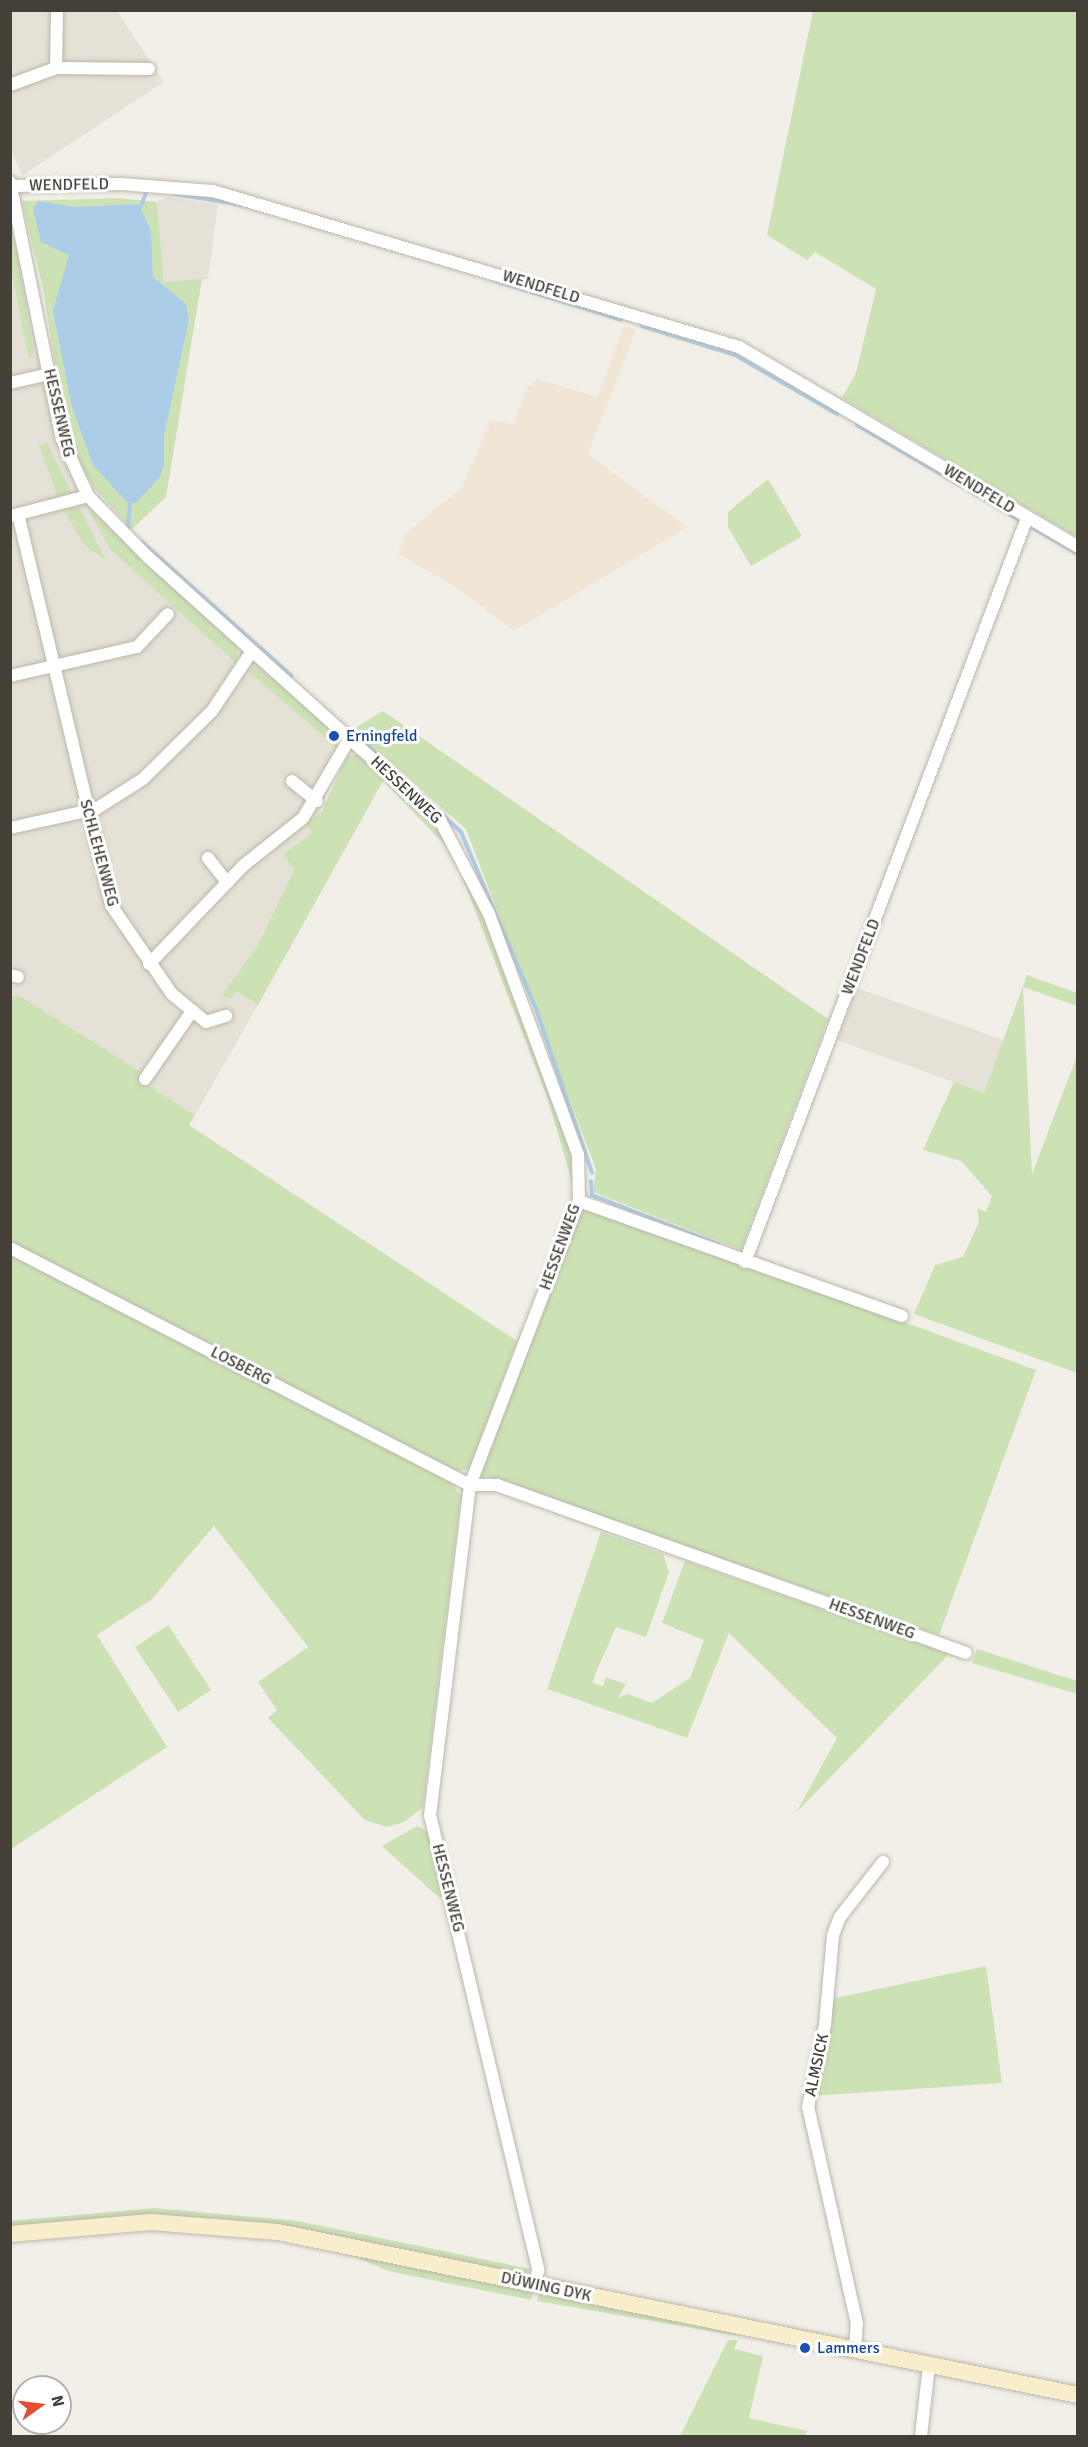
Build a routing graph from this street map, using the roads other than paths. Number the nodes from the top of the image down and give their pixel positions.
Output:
1 (57, 10) edge
2 (56, 68) junction
3 (149, 69) dead end
4 (10, 85) edge
5 (12, 184) edge
6 (49, 374) junction
7 (10, 383) edge
8 (88, 496) junction
9 (14, 515) edge
10 (1027, 518) junction
11 (1077, 547) edge
12 (168, 614) dead end
13 (252, 651) junction
14 (54, 666) junction
15 (10, 676) edge
16 (350, 738) junction
17 (292, 781) dead end
18 (317, 801) junction
19 (87, 811) junction
20 (10, 828) edge
21 (208, 858) dead end
22 (227, 882) junction
23 (149, 964) junction
24 (192, 1011) junction
25 (226, 1016) dead end
26 (145, 1079) dead end
27 (579, 1201) junction
28 (10, 1248) edge
29 (745, 1262) junction
30 (902, 1316) dead end
31 (470, 1485) junction
32 (966, 1653) dead end
33 (883, 1862) dead end
34 (10, 2234) edge
35 (535, 2285) junction
36 (855, 2350) junction
37 (929, 2365) junction
38 (1077, 2395) edge
39 (921, 2436) edge

1 - 2 street
2 - 3 street
2 - 4 street
5 - 6 street, HESSENWEG
5 - 10 street, WENDFELD
6 - 7 street
6 - 8 street, HESSENWEG
8 - 9 street
8 - 13 street, HESSENWEG
9 - 14 street, SCHLEHENWEG
10 - 11 street, WENDFELD
10 - 29 street, WENDFELD
12 - 14 street
13 - 16 street, HESSENWEG
13 - 19 street
14 - 15 street
14 - 19 street, SCHLEHENWEG
16 - 18 street
16 - 27 street, HESSENWEG
17 - 18 street
18 - 22 street
19 - 20 street
19 - 23 street, SCHLEHENWEG
21 - 22 street
22 - 23 street
23 - 24 street, SCHLEHENWEG
24 - 25 street
24 - 26 street
27 - 29 street
27 - 31 street, HESSENWEG
28 - 31 street, LOSBERG
29 - 30 street
31 - 32 street, HESSENWEG
31 - 35 street, HESSENWEG
33 - 36 street, ALMSICK
34 - 35 street, DÜWING DYK
35 - 36 street, DÜWING DYK
36 - 37 street, DÜWING DYK
37 - 38 street, DÜWING DYK
37 - 39 street

